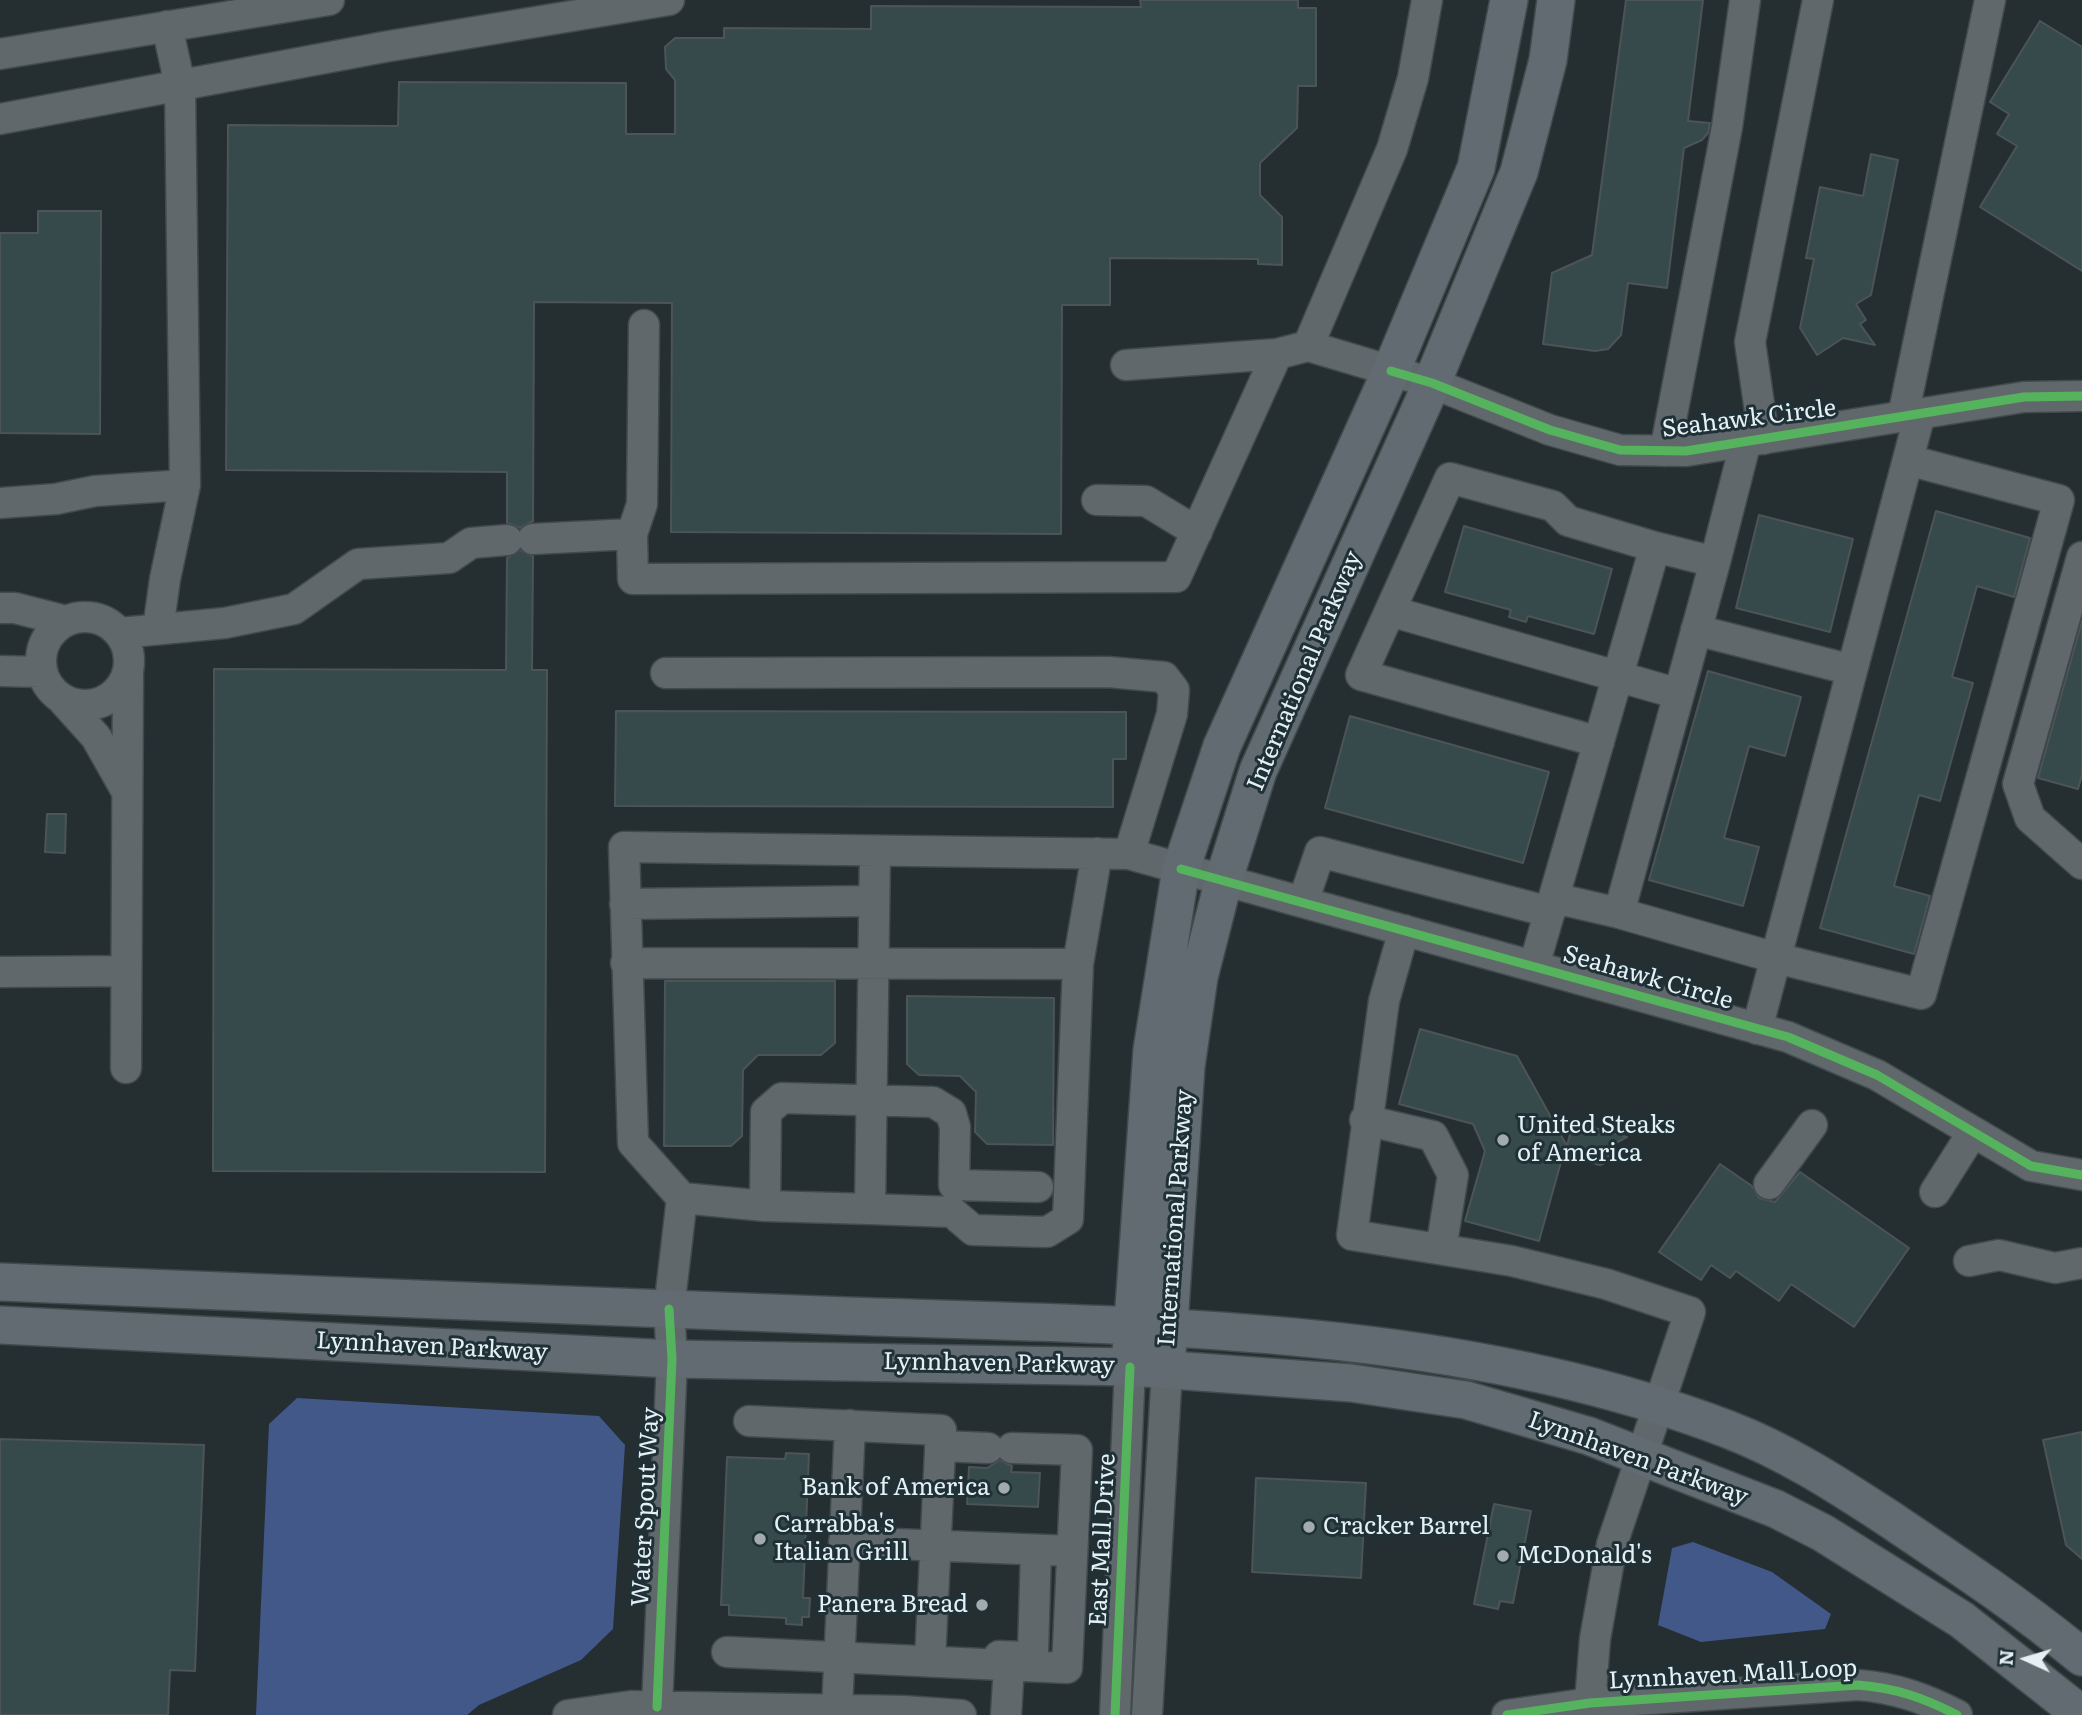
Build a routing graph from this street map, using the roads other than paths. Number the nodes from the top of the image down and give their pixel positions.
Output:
1 (329, 0) edge
2 (670, 0) edge
3 (1427, 0) edge
4 (1509, 0) edge
5 (1556, 0) edge
6 (1745, 0) edge
7 (1818, 0) edge
8 (1990, 0) edge
9 (621, 4) edge
10 (167, 26) junction
11 (0, 54) edge
12 (180, 85) junction
13 (0, 119) edge
14 (644, 325) dead end
15 (1308, 346) junction
16 (1277, 354) junction
17 (1126, 365) dead end
18 (1391, 370) junction
19 (1432, 383) junction
20 (2082, 396) edge
21 (1912, 415) junction
22 (1755, 440) junction
23 (1665, 451) junction
24 (1908, 460) junction
25 (185, 485) junction
26 (1097, 500) dead end
27 (0, 503) edge
28 (1197, 532) junction
29 (632, 534) junction
30 (1655, 547) junction
31 (2082, 557) edge
32 (1715, 562) junction
33 (0, 608) edge
34 (1390, 611) junction
35 (66, 621) junction
36 (158, 629) junction
37 (1696, 630) junction
38 (120, 633) junction
39 (1852, 670) junction
40 (0, 671) edge
41 (42, 672) junction
42 (128, 673) junction
43 (666, 673) dead end
44 (1618, 676) junction
45 (1679, 694) junction
46 (59, 697) junction
47 (1599, 742) junction
48 (126, 791) junction
49 (875, 850) junction
50 (1097, 853) junction
51 (1129, 854) junction
52 (2082, 864) edge
53 (1181, 869) junction
54 (1224, 879) junction
55 (873, 901) junction
56 (1303, 902) junction
57 (625, 905) junction
58 (1552, 905) junction
59 (1619, 913) junction
60 (1404, 930) junction
61 (1776, 958) junction
62 (626, 963) junction
63 (872, 964) junction
64 (1079, 964) junction
65 (1534, 966) junction
66 (126, 971) junction
67 (0, 972) edge
68 (1757, 1029) junction
69 (126, 1068) dead end
70 (870, 1102) junction
71 (1365, 1121) junction
72 (1812, 1125) dead end
73 (1973, 1132) junction
74 (2082, 1175) edge
75 (1769, 1184) dead end
76 (1038, 1187) dead end
77 (1935, 1192) dead end
78 (682, 1198) junction
79 (953, 1198) junction
80 (765, 1206) junction
81 (870, 1209) junction
82 (1441, 1250) junction
83 (1969, 1262) dead end
84 (2082, 1263) edge
85 (0, 1282) edge
86 (669, 1309) junction
87 (0, 1325) edge
88 (1150, 1328) junction
89 (672, 1359) junction
90 (1130, 1367) junction
91 (1167, 1370) junction
92 (1661, 1406) junction
93 (749, 1421) dead end
94 (850, 1425) junction
95 (940, 1446) junction
96 (1640, 1456) junction
97 (844, 1542) junction
98 (935, 1545) junction
99 (1037, 1550) junction
100 (1072, 1551) junction
101 (727, 1652) dead end
102 (839, 1657) junction
103 (2082, 1657) edge
104 (938, 1661) junction
105 (1009, 1666) junction
106 (1795, 1702) edge
107 (1590, 1703) junction
108 (657, 1707) junction
109 (837, 1710) junction
110 (918, 1713) edge
111 (568, 1715) edge
112 (961, 1715) edge
113 (1006, 1715) edge
114 (1115, 1715) edge
115 (1147, 1715) edge
116 (1507, 1715) edge
117 (1957, 1715) edge
118 (2082, 1715) edge

1 - 10 street
2 - 9 street
3 - 15 street
4 - 18 main road, International Parkway
5 - 19 main road, International Parkway
6 - 23 street
7 - 22 street
8 - 21 street
9 - 12 street
10 - 11 street
10 - 12 street
12 - 13 street
12 - 25 street
14 - 29 street
15 - 16 street
15 - 18 street, Seahawk Circle
16 - 17 street
16 - 28 street
18 - 19 street, Seahawk Circle
18 - 53 main road, International Parkway
19 - 23 street, Seahawk Circle
19 - 54 main road, International Parkway
20 - 21 street, Seahawk Circle
21 - 22 street, Seahawk Circle
21 - 24 street
22 - 23 street, Seahawk Circle
22 - 32 street
24 - 39 street
24 - 61 street
25 - 27 street
25 - 36 street
26 - 28 street
28 - 29 street
29 - 36 street
30 - 32 street
30 - 34 street
30 - 44 street
31 - 52 street
32 - 37 street
33 - 35 street
34 - 44 street
34 - 47 street
35 - 38 street
35 - 41 street
36 - 38 street
37 - 39 street
37 - 45 street
38 - 42 street
39 - 61 street
40 - 41 street
41 - 46 street
42 - 46 street
42 - 48 street
43 - 51 street
44 - 45 street
44 - 47 street
45 - 59 street
46 - 48 street
47 - 58 street
48 - 66 street
49 - 50 street, Seahawk Circle
49 - 55 street
49 - 57 street, Seahawk Circle
50 - 51 street, Seahawk Circle
50 - 64 street
51 - 53 street, Seahawk Circle
53 - 54 street, Seahawk Circle
53 - 88 main road, International Parkway
54 - 56 street, Seahawk Circle
54 - 88 main road, International Parkway
55 - 57 street
55 - 63 street
56 - 58 street
56 - 60 street, Seahawk Circle
57 - 62 street
58 - 59 street
58 - 65 street
59 - 61 street
60 - 65 street, Seahawk Circle
60 - 71 street
61 - 68 street
62 - 63 street
62 - 78 street
63 - 64 street
63 - 70 street
64 - 79 street
65 - 68 street, Seahawk Circle
66 - 67 street
66 - 69 street
68 - 73 street, Seahawk Circle
70 - 79 street
70 - 80 street
70 - 81 street
71 - 82 street
71 - 82 street
72 - 75 street
73 - 74 street, Seahawk Circle
73 - 77 street
76 - 79 street
78 - 80 street
78 - 86 street, Water Spout Way
79 - 81 street
80 - 81 street
82 - 92 street
83 - 84 street
85 - 86 main road, Lynnhaven Parkway
86 - 88 main road, Lynnhaven Parkway
86 - 89 street, Water Spout Way
87 - 89 main road, Lynnhaven Parkway
88 - 90 main road, International Parkway
88 - 91 main road, International Parkway
88 - 92 main road, Lynnhaven Parkway
89 - 90 main road, Lynnhaven Parkway
89 - 108 street, Water Spout Way
90 - 91 main road, Lynnhaven Parkway
90 - 114 street, East Mall Drive
91 - 96 main road, Lynnhaven Parkway
91 - 115 street
92 - 96 street
92 - 103 main road, Lynnhaven Parkway
93 - 94 street
94 - 95 street
94 - 97 street
95 - 98 street
95 - 100 street
96 - 107 street
96 - 118 main road, Lynnhaven Parkway
97 - 98 street
97 - 102 street
98 - 99 street
98 - 104 street
99 - 100 street
99 - 104 street
100 - 105 street
101 - 102 street
102 - 104 street
102 - 109 street
104 - 105 street
105 - 113 street
106 - 107 street, Lynnhaven Mall Loop
106 - 117 street, Lynnhaven Mall Loop
107 - 116 street, Lynnhaven Mall Loop
108 - 109 street
108 - 111 street
109 - 110 street
110 - 112 street

